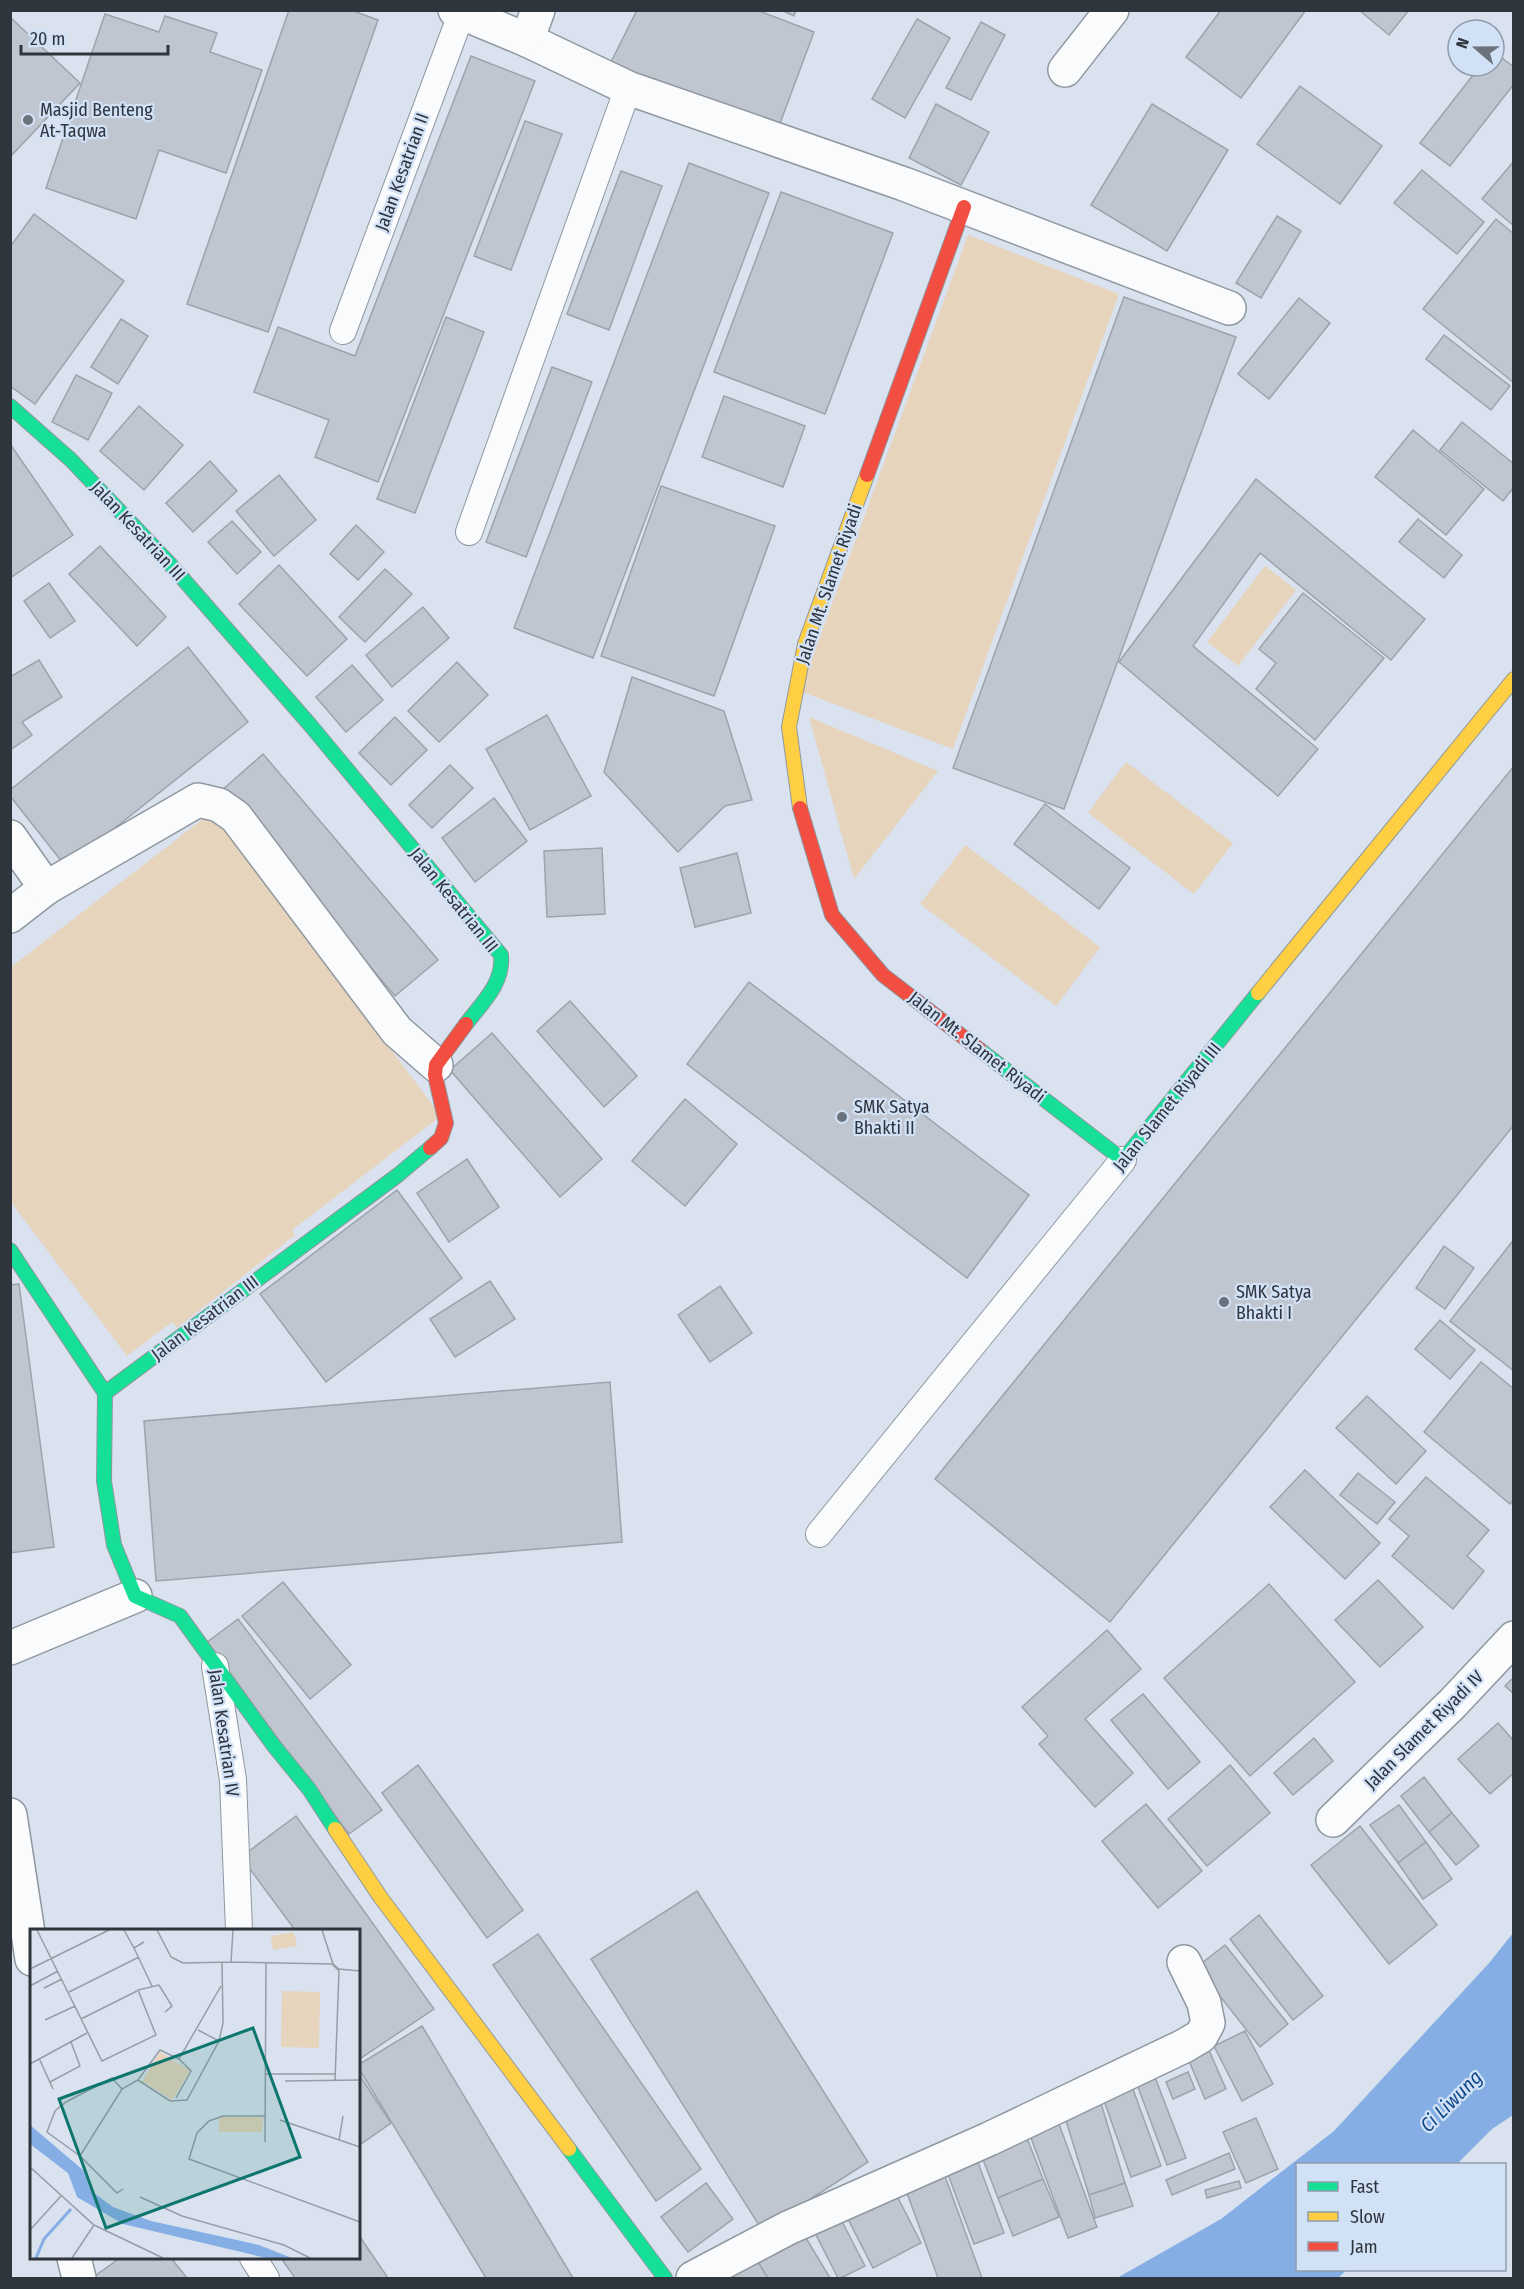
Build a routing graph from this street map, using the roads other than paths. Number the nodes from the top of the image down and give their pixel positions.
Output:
1 (1112, 10) edge
2 (459, 11) edge
3 (533, 25) edge
4 (1065, 70) dead end
5 (628, 88) junction
6 (964, 207) junction
7 (1229, 308) dead end
8 (343, 331) dead end
9 (10, 406) edge
10 (469, 532) dead end
11 (1514, 679) edge
12 (10, 837) edge
13 (46, 888) junction
14 (10, 916) edge
15 (436, 1065) junction
16 (1123, 1160) junction
17 (10, 1250) edge
18 (105, 1393) junction
19 (819, 1534) dead end
20 (135, 1596) junction
21 (1514, 1638) edge
22 (10, 1648) edge
23 (214, 1660) junction
24 (10, 1815) edge
25 (1333, 1820) dead end
26 (239, 1929) edge
27 (30, 1946) edge
28 (1184, 1962) dead end
29 (75, 2259) edge
30 (254, 2259) edge
31 (79, 2278) edge
32 (266, 2278) edge
33 (665, 2278) edge
34 (693, 2278) edge

1 - 4 street
2 - 3 street, Jalan Kesatrian II
2 - 8 lane, Jalan Kesatrian II
3 - 5 street, Jalan Kesatrian II
5 - 6 street, Jalan Kesatrian II
5 - 10 lane
6 - 7 street, Jalan Kesatrian II
6 - 16 street, Jalan Mt. Slamet Riyadi
9 - 15 street, Jalan Kesatrian III
11 - 16 street, Jalan Slamet Riyadi III
12 - 13 street
13 - 14 street
13 - 15 street
15 - 18 street, Jalan Kesatrian III
16 - 19 lane, Jalan Slamet Riyadi III
17 - 18 street
18 - 20 street
20 - 22 street
20 - 23 street, Jalan Kesatrian IV
21 - 25 street, Jalan Slamet Riyadi IV
23 - 26 lane, Jalan Kesatrian IV
23 - 33 street
24 - 27 street
28 - 34 street
29 - 31 street
30 - 32 lane

